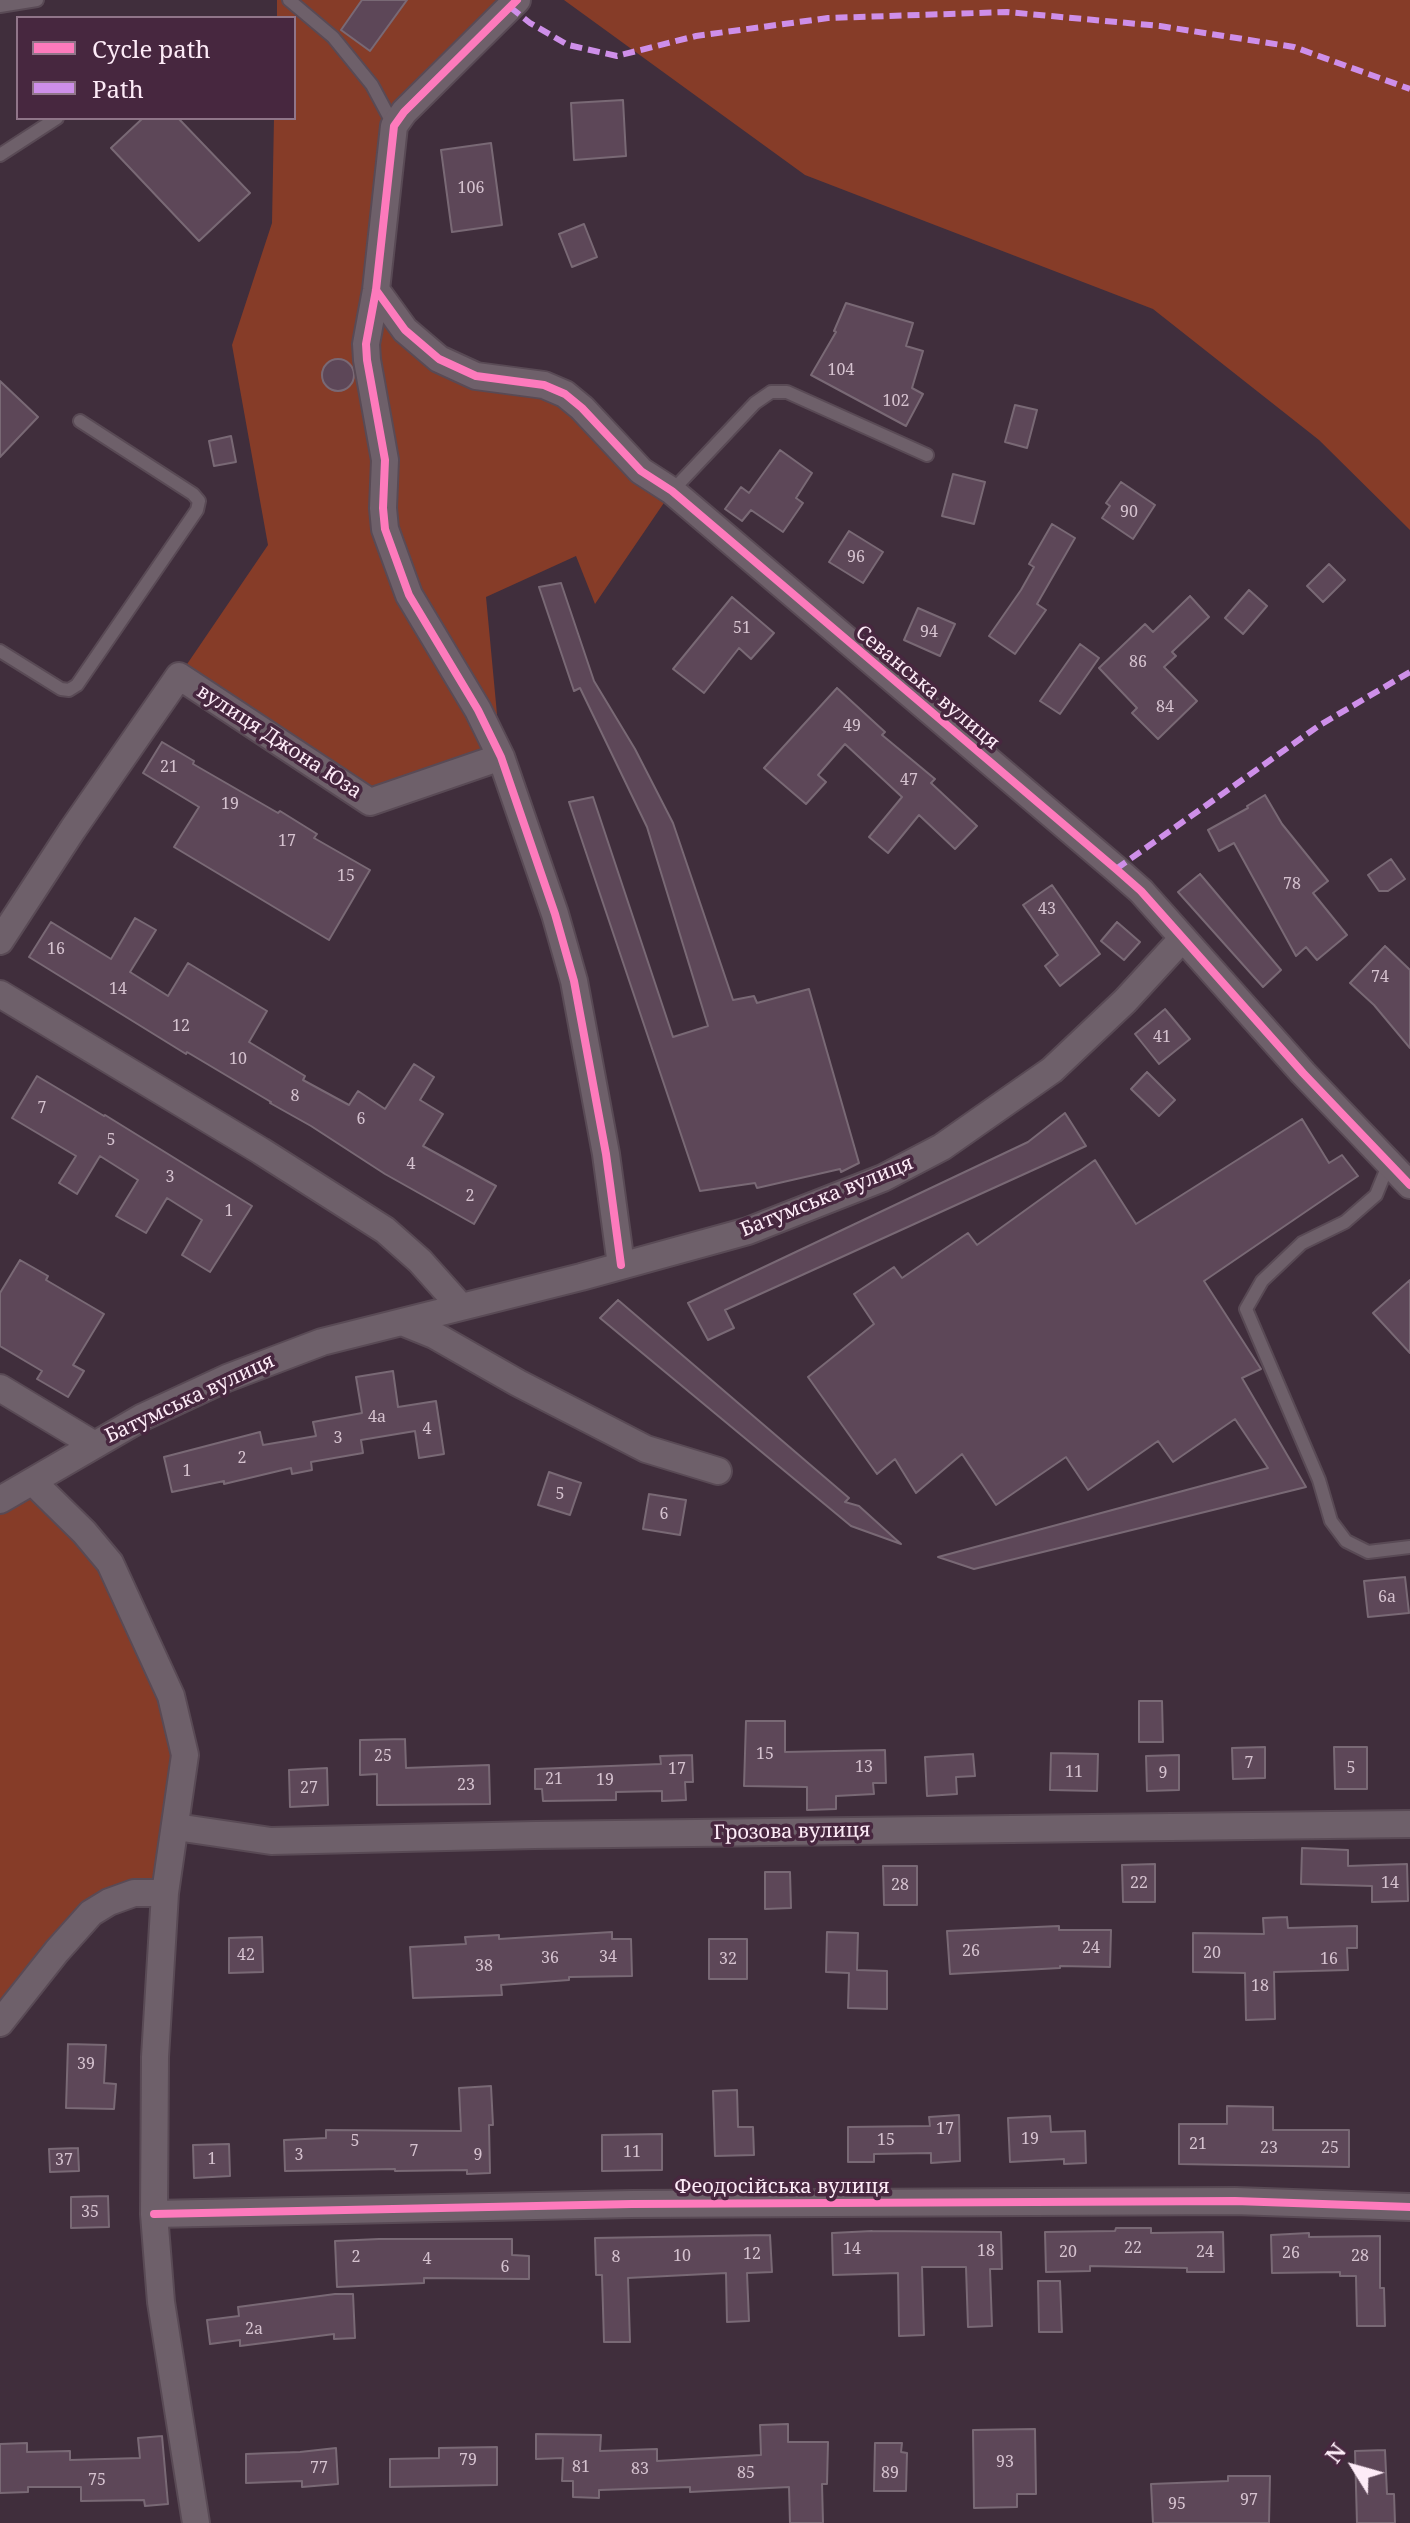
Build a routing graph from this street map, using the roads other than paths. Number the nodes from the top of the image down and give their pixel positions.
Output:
1 (37, 0) edge
2 (289, 0) edge
3 (517, 0) edge
4 (0, 6) edge
5 (54, 120) edge
6 (394, 126) junction
7 (0, 155) edge
8 (376, 290) junction
9 (80, 421) dead end
10 (927, 455) dead end
11 (672, 491) junction
12 (0, 651) edge
13 (501, 757) junction
14 (1182, 939) junction
15 (0, 941) edge
16 (0, 994) edge
17 (1389, 1163) junction
18 (1410, 1185) edge
19 (621, 1265) junction
20 (461, 1307) junction
21 (402, 1322) junction
22 (0, 1388) edge
23 (93, 1444) junction
24 (718, 1471) dead end
25 (33, 1482) junction
26 (0, 1500) edge
27 (1410, 1547) edge
28 (1410, 1824) edge
29 (176, 1827) junction
30 (165, 1893) junction
31 (0, 2023) edge
32 (1410, 2207) edge
33 (154, 2214) junction
34 (196, 2523) edge

1 - 4 lane
2 - 6 lane
3 - 6 street
5 - 7 lane
6 - 8 street
8 - 11 street, Севанська вулиця
8 - 13 street
9 - 12 lane
10 - 11 lane
11 - 14 street, Севанська вулиця
13 - 15 street, вулиця Джона Юза
13 - 19 street
14 - 17 street, Севанська вулиця
14 - 19 street, Батумська вулиця
16 - 20 street
17 - 18 street, Севанська вулиця
17 - 27 lane
19 - 20 street, Батумська вулиця
20 - 21 street, Батумська вулиця
21 - 23 street, Батумська вулиця
21 - 24 street
22 - 23 street
23 - 25 street, Батумська вулиця
25 - 26 street, Батумська вулиця
25 - 29 street
28 - 29 street, Грозова вулиця
29 - 30 street
30 - 31 street
30 - 33 street
32 - 33 street, Феодосійська вулиця
33 - 34 street

